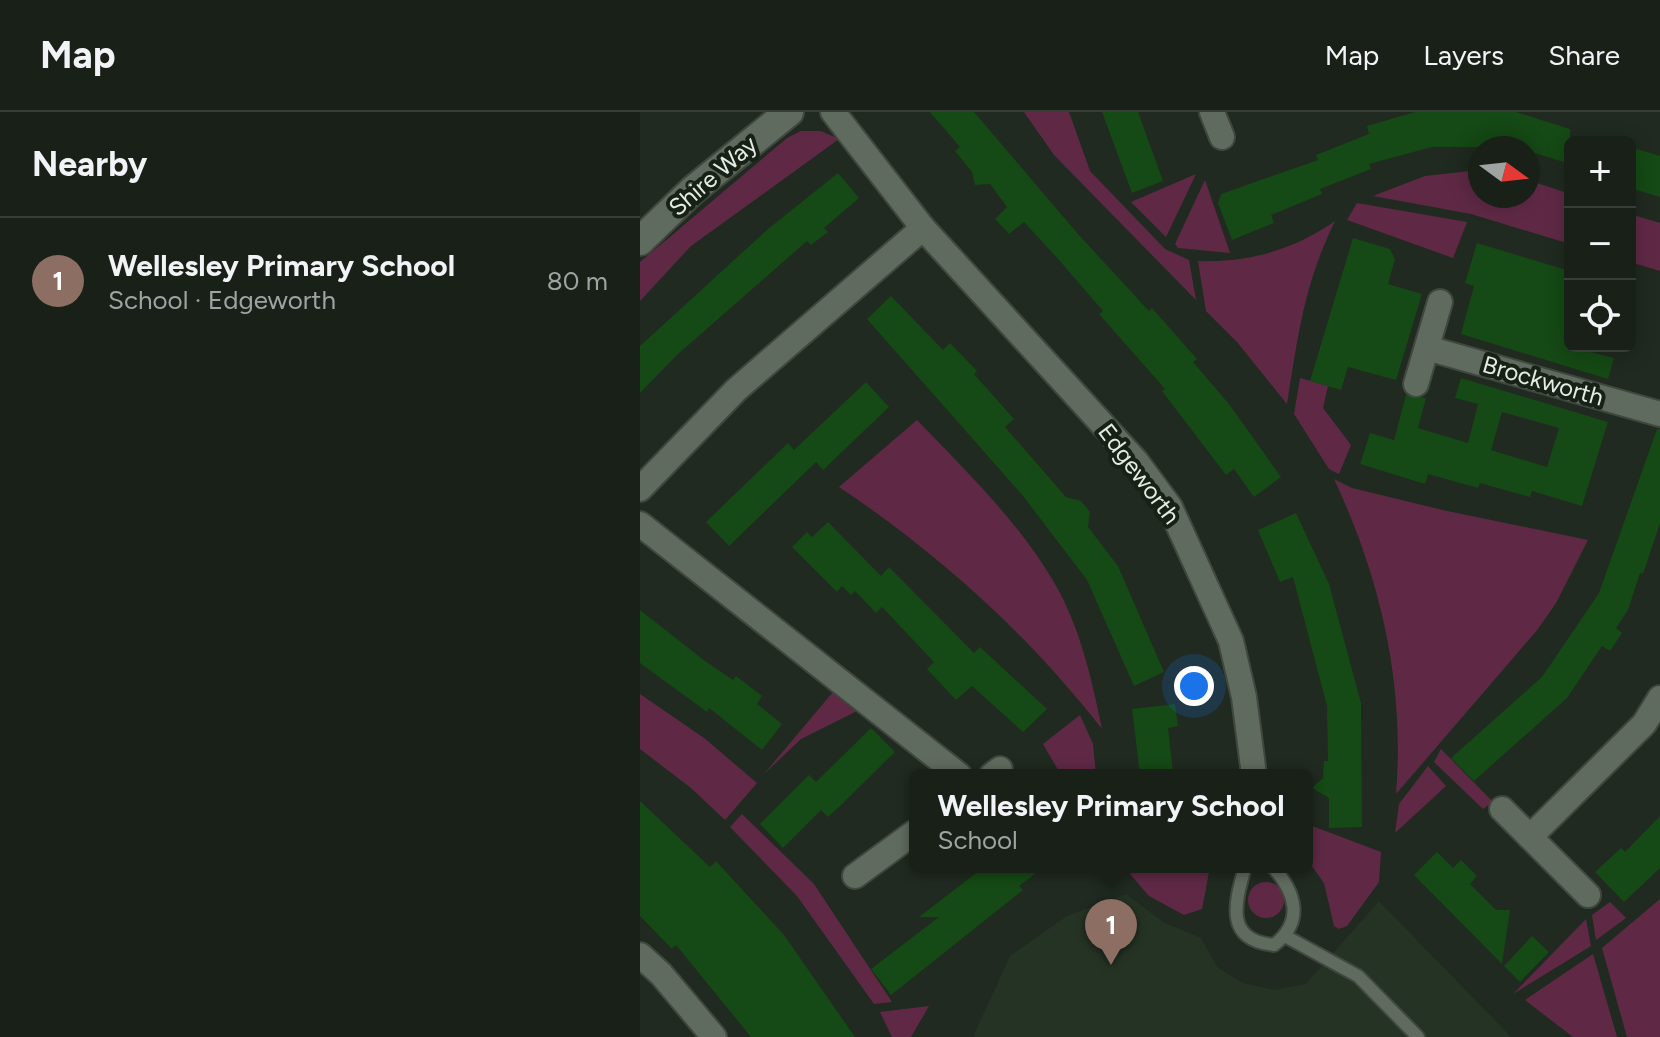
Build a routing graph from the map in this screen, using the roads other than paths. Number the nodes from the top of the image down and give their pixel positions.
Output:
1 (789, 112) edge
2 (833, 112) edge
3 (1212, 112) edge
4 (1222, 137) dead end
5 (923, 228) junction
6 (640, 241) edge
7 (1440, 302) dead end
8 (1427, 348) junction
9 (1416, 384) dead end
10 (1660, 414) edge
11 (640, 489) edge
12 (640, 524) edge
13 (1660, 698) edge
14 (951, 769) edge
15 (1253, 769) edge
16 (1502, 809) dead end
17 (909, 836) edge
18 (1530, 837) junction
19 (1243, 873) edge
20 (1278, 873) edge
21 (855, 876) dead end
22 (1588, 895) dead end
23 (1285, 936) junction
24 (640, 955) edge
25 (714, 1037) edge
26 (1418, 1037) edge

1 - 6 street, Shire Way
2 - 5 street, Edgeworth
3 - 4 street
5 - 11 street
5 - 15 street, Edgeworth
7 - 8 street
8 - 9 street
8 - 10 street, Brockworth
12 - 14 street
13 - 18 street
16 - 18 street
17 - 21 street
18 - 22 street
19 - 23 lane
20 - 23 lane
23 - 26 lane
24 - 25 street

